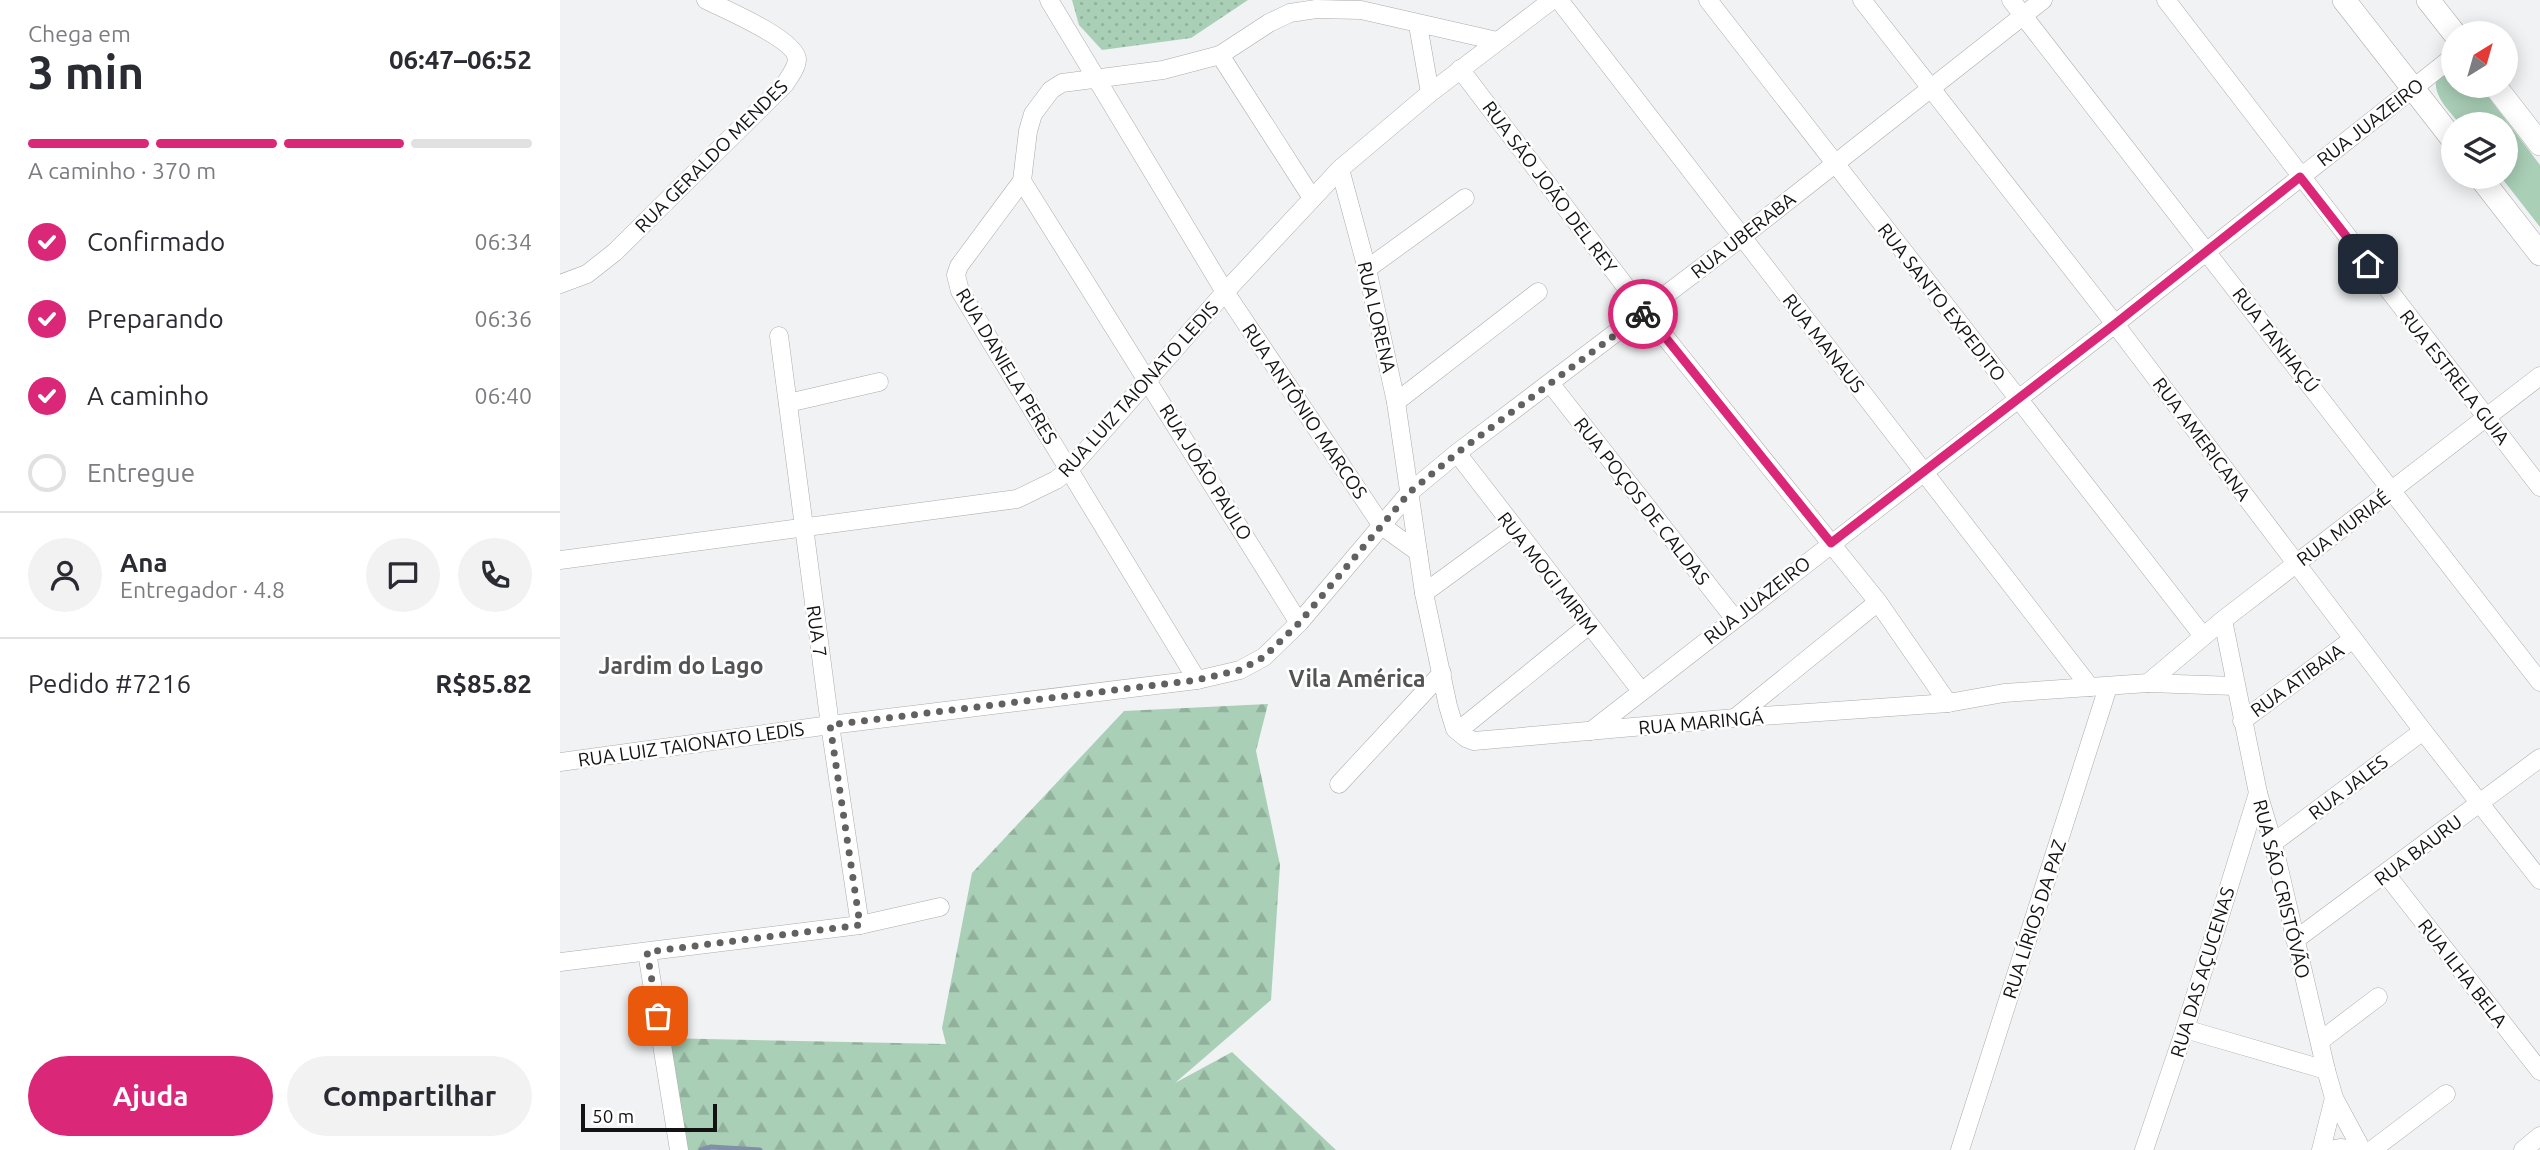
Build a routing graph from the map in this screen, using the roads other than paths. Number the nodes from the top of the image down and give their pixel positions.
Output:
1 (706, 0) edge
2 (1049, 0) edge
3 (1552, 0) edge
4 (1559, 0) edge
5 (1708, 0) edge
6 (1862, 0) edge
7 (2011, 0) edge
8 (2043, 0) edge
9 (2165, 0) edge
10 (2344, 0) edge
11 (2428, 0) edge
12 (2022, 15) junction
13 (2445, 21) edge
14 (1418, 25) junction
15 (1497, 41) junction
16 (1220, 55) junction
17 (2441, 66) edge
18 (1460, 69) junction
19 (1098, 79) junction
20 (1929, 88) junction
21 (2414, 88) junction
22 (1430, 93) junction
23 (2504, 98) edge
24 (2441, 124) edge
25 (2540, 144) edge
26 (1834, 163) junction
27 (1339, 169) junction
28 (2300, 177) junction
29 (1022, 181) junction
30 (2489, 189) edge
31 (1312, 198) junction
32 (1465, 198) dead end
33 (1742, 237) junction
34 (2208, 251) junction
35 (2540, 254) edge
36 (1367, 269) junction
37 (560, 284) edge
38 (1225, 292) junction
39 (1538, 292) dead end
40 (1645, 312) junction
41 (2115, 324) junction
42 (779, 336) dead end
43 (2540, 376) edge
44 (1147, 378) junction
45 (879, 382) dead end
46 (1550, 383) junction
47 (2018, 399) junction
48 (1396, 402) junction
49 (788, 404) junction
50 (2486, 417) junction
51 (1457, 453) junction
52 (1069, 470) junction
53 (1924, 472) junction
54 (2540, 487) edge
55 (2392, 490) junction
56 (1410, 492) junction
57 (1382, 526) junction
58 (803, 528) junction
59 (1513, 528) junction
60 (1831, 543) junction
61 (1418, 552) junction
62 (560, 560) edge
63 (2295, 564) junction
64 (1424, 593) junction
65 (1878, 602) junction
66 (1734, 618) junction
67 (2223, 620) junction
68 (1299, 623) junction
69 (1589, 625) junction
70 (2203, 636) junction
71 (2353, 639) junction
72 (1442, 673) junction
73 (1197, 680) junction
74 (2540, 682) edge
75 (2148, 683) junction
76 (2235, 686) junction
77 (2099, 687) junction
78 (1642, 691) junction
79 (1948, 703) junction
80 (1735, 718) junction
81 (2242, 721) junction
82 (830, 725) junction
83 (1458, 731) junction
84 (1591, 731) junction
85 (2423, 731) junction
86 (2540, 758) edge
87 (560, 762) edge
88 (1339, 784) dead end
89 (2258, 793) junction
90 (2481, 803) junction
91 (2273, 843) junction
92 (2386, 874) junction
93 (2540, 880) edge
94 (940, 907) dead end
95 (860, 925) junction
96 (2295, 940) junction
97 (647, 952) junction
98 (560, 962) edge
99 (2378, 997) dead end
100 (2185, 1029) junction
101 (2320, 1041) junction
102 (2326, 1069) junction
103 (2540, 1072) edge
104 (2446, 1094) dead end
105 (2334, 1098) junction
106 (2540, 1136) edge
107 (679, 1147) edge
108 (1959, 1150) edge
109 (2144, 1150) edge
110 (2321, 1150) edge
111 (2330, 1150) edge
112 (2354, 1150) edge
113 (2362, 1150) edge
114 (2372, 1150) edge
115 (2523, 1150) edge

1 - 37 street, RUA GERALDO MENDES
2 - 19 street, RUA ANTÔNIO MARCOS
3 - 15 street
4 - 33 street, RUA MANAUS
5 - 26 street, RUA SANTO EXPEDITO
6 - 20 street, RUA AMERICANA
7 - 12 street, RUA TANHAÇÚ
8 - 12 street, RUA UBERABA
9 - 28 street, RUA ESTRELA GUIA
10 - 21 street
11 - 13 street
12 - 20 street, RUA UBERABA
12 - 34 street, RUA TANHAÇÚ
14 - 15 street
14 - 16 street
14 - 22 street
15 - 18 street
16 - 19 street
16 - 31 street
17 - 21 street, RUA JUAZEIRO
18 - 22 street
18 - 40 street, RUA SÃO JOÃO DEL REY
19 - 29 street
19 - 38 street, RUA ANTÔNIO MARCOS
20 - 26 street, RUA UBERABA
20 - 41 street, RUA AMERICANA
21 - 24 street
21 - 28 street, RUA JUAZEIRO
22 - 27 street
23 - 25 street
26 - 33 street, RUA UBERABA
26 - 47 street, RUA SANTO EXPEDITO
27 - 31 street, RUA LUIZ TAIONATO LEDIS
27 - 36 street, RUA LORENA
28 - 34 street, RUA JUAZEIRO
28 - 50 street, RUA ESTRELA GUIA
29 - 44 street, RUA JOÃO PAULO
29 - 52 street, RUA DANIELA PERES
30 - 35 street
31 - 38 street, RUA LUIZ TAIONATO LEDIS
32 - 36 street
33 - 40 street, RUA UBERABA
33 - 53 street, RUA MANAUS
34 - 41 street, RUA JUAZEIRO
34 - 55 street, RUA TANHAÇÚ
36 - 48 street, RUA LORENA
38 - 44 street, RUA LUIZ TAIONATO LEDIS
38 - 57 street, RUA ANTÔNIO MARCOS
39 - 48 street
40 - 46 street, RUA UBERABA
40 - 60 street, RUA SÃO JOÃO DEL REY
41 - 47 street, RUA JUAZEIRO
41 - 63 street, RUA AMERICANA
42 - 49 street, RUA 7
43 - 50 street, RUA MURIAÉ
44 - 52 street, RUA LUIZ TAIONATO LEDIS
44 - 68 street, RUA JOÃO PAULO
45 - 49 street
46 - 51 street, RUA UBERABA
46 - 66 street, RUA POÇOS DE CALDAS
47 - 53 street, RUA JUAZEIRO
47 - 70 street, RUA SANTO EXPEDITO
48 - 56 street, RUA LORENA
49 - 58 street, RUA 7
50 - 54 street, RUA ESTRELA GUIA
50 - 55 street, RUA MURIAÉ
51 - 56 street, RUA UBERABA
51 - 59 street, RUA MOGI MIRIM
52 - 58 street, RUA LUIZ TAIONATO LEDIS
52 - 73 street, RUA DANIELA PERES
53 - 60 street, RUA JUAZEIRO
53 - 77 street, RUA MANAUS
55 - 63 street, RUA MURIAÉ
55 - 74 street, RUA TANHAÇÚ
56 - 57 street, RUA UBERABA
56 - 61 street, RUA LORENA
57 - 61 street
57 - 68 street, RUA UBERABA
58 - 62 street, RUA LUIZ TAIONATO LEDIS
58 - 82 street, RUA 7
59 - 64 street
59 - 69 street, RUA MOGI MIRIM
60 - 65 street, RUA SÃO JOÃO DEL REY
60 - 66 street, RUA JUAZEIRO
61 - 64 street, RUA LORENA
63 - 67 street, RUA MURIAÉ
63 - 71 street, RUA AMERICANA
64 - 72 street, RUA LORENA
65 - 79 street, RUA SÃO JOÃO DEL REY
65 - 80 street
66 - 78 street, RUA JUAZEIRO
67 - 70 street, RUA MURIAÉ
67 - 76 street, RUA SÃO CRISTÓVÃO
68 - 73 street, RUA LUIZ TAIONATO LEDIS
69 - 78 street, RUA MOGI MIRIM
69 - 83 street
70 - 75 street, RUA MURIAÉ
71 - 81 street, RUA ATIBAIA
71 - 85 street, RUA AMERICANA
72 - 83 street, RUA LORENA
72 - 88 street
73 - 82 street, RUA LUIZ TAIONATO LEDIS
75 - 76 street
75 - 77 street
76 - 81 street, RUA SÃO CRISTÓVÃO
77 - 79 street
77 - 108 street, RUA LÍRIOS DA PAZ
78 - 84 street, RUA JUAZEIRO
79 - 80 street, RUA MARINGÁ
80 - 84 street, RUA MARINGÁ
81 - 89 street, RUA SÃO CRISTÓVÃO
82 - 87 street, RUA LUIZ TAIONATO LEDIS
82 - 95 street, RUA 7
83 - 84 street, RUA MARINGÁ
85 - 90 street, RUA AMERICANA
85 - 91 street, RUA JALES
86 - 90 street, RUA BAURU
89 - 91 street, RUA SÃO CRISTÓVÃO
89 - 100 street, RUA DAS AÇUCENAS
90 - 92 street, RUA BAURU
90 - 93 street, RUA AMERICANA
91 - 96 street, RUA SÃO CRISTÓVÃO
92 - 96 street, RUA BAURU
92 - 103 street, RUA ILHA BELA
94 - 95 street
95 - 97 street
96 - 101 street, RUA SÃO CRISTÓVÃO
97 - 98 street
97 - 107 street
99 - 101 street
100 - 102 street
100 - 109 street, RUA DAS AÇUCENAS
101 - 102 street, RUA SÃO CRISTÓVÃO
102 - 105 street, RUA SÃO CRISTÓVÃO
104 - 114 street
105 - 110 street
105 - 113 street, RUA SÃO CRISTÓVÃO
106 - 115 street
111 - 112 street

